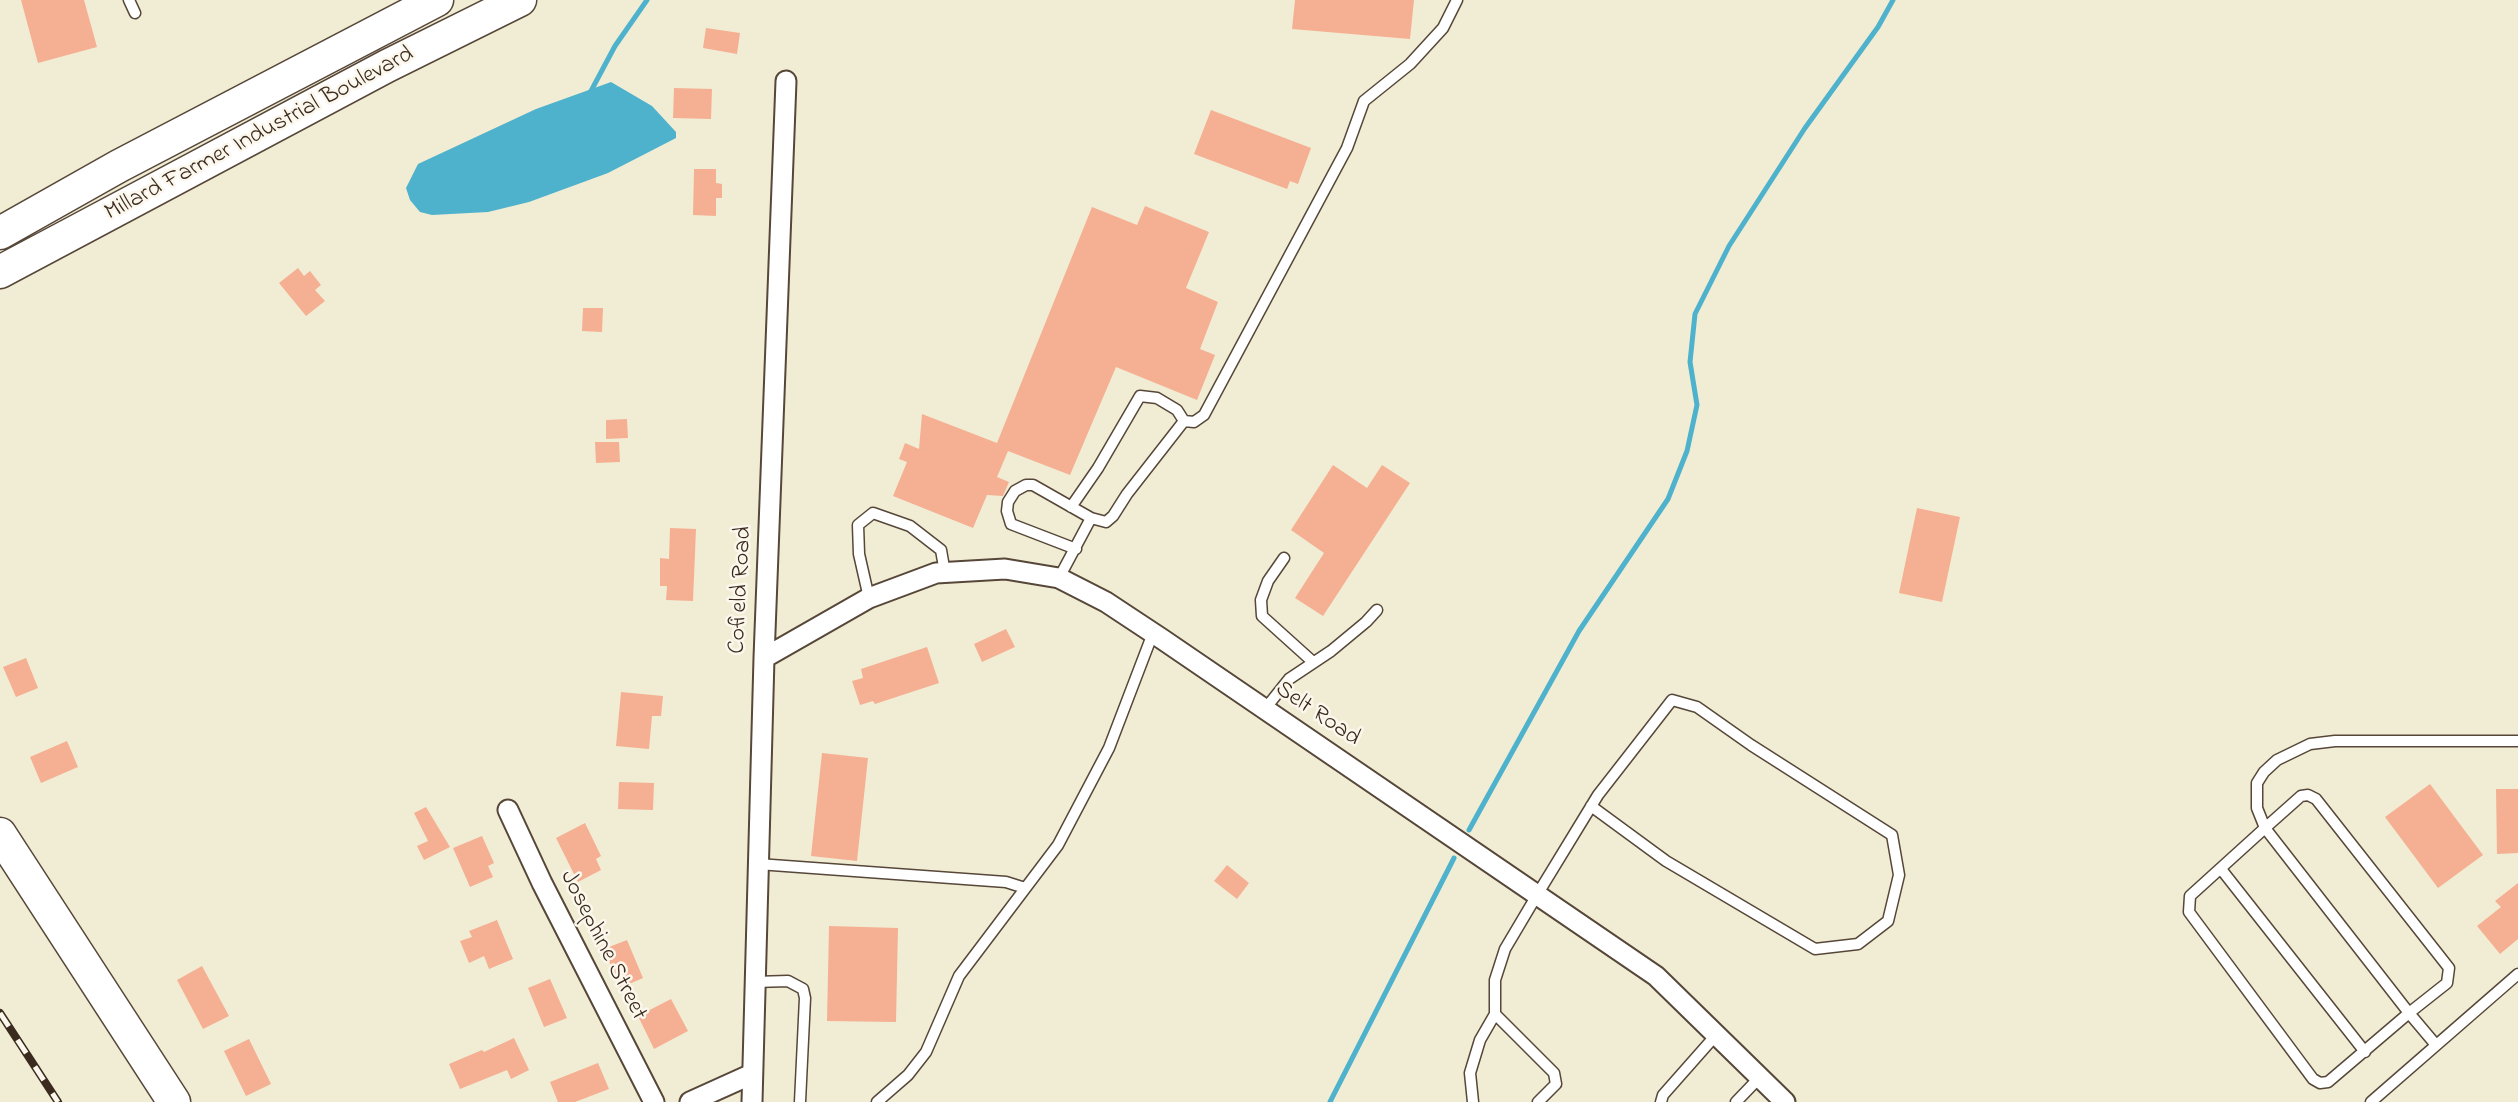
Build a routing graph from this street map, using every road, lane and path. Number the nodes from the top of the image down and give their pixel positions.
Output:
1 (129, 0) edge
2 (437, 0) edge
3 (520, 0) edge
4 (1457, 0) edge
5 (135, 13) dead end
6 (786, 81) dead end
7 (0, 233) edge
8 (0, 272) edge
9 (1184, 421) junction
10 (1071, 507) junction
11 (1091, 518) junction
12 (1076, 549) junction
13 (1284, 558) dead end
14 (945, 573) junction
15 (1059, 578) junction
16 (869, 598) junction
17 (1377, 610) dead end
18 (1153, 633) junction
19 (764, 658) junction
20 (1313, 662) junction
21 (1265, 709) junction
22 (2518, 741) edge
23 (1591, 806) junction
24 (508, 810) dead end
25 (2265, 828) junction
26 (0, 834) edge
27 (758, 864) junction
28 (2221, 869) junction
29 (1026, 888) junction
30 (1537, 895) junction
31 (2518, 974) edge
32 (755, 982) junction
33 (2409, 1013) junction
34 (1495, 1014) junction
35 (1716, 1035) junction
36 (2436, 1045) junction
37 (2365, 1052) junction
38 (752, 1074) junction
39 (1760, 1077) junction
40 (174, 1102) edge
41 (654, 1102) edge
42 (690, 1102) edge
43 (752, 1102) edge
44 (800, 1102) edge
45 (877, 1102) edge
46 (1473, 1102) edge
47 (1538, 1102) edge
48 (1661, 1102) edge
49 (1736, 1102) edge
50 (1785, 1102) edge
51 (2371, 1102) edge

1 - 5 lane
2 - 7 main road, Millard Farmer Industrial Boulevard
3 - 8 main road, Millard Farmer Industrial Boulevard
4 - 9 lane
6 - 19 street, Cofield Road
9 - 10 lane
9 - 11 lane
10 - 11 lane
10 - 12 lane
11 - 12 lane
12 - 15 lane
13 - 20 lane
14 - 15 street, Selt Road
14 - 16 street, Selt Road
14 - 16 lane
15 - 18 street, Selt Road
16 - 19 street, Selt Road
17 - 20 lane
18 - 21 street, Selt Road
18 - 29 lane
19 - 27 street, Cofield Road
20 - 21 lane
21 - 30 street, Selt Road
22 - 25 lane
23 - 23 lane
23 - 30 lane
24 - 41 street, Josephine Street
25 - 28 lane
25 - 33 lane
25 - 33 lane
26 - 40 main road
27 - 29 lane
27 - 32 street, Cofield Road
28 - 37 lane
28 - 37 lane
29 - 45 lane
30 - 34 lane
30 - 35 street, Selt Road
31 - 36 lane
32 - 38 street, Cofield Road
32 - 44 lane
33 - 36 lane
33 - 37 lane
34 - 46 lane
34 - 47 lane
35 - 39 street, Selt Road
35 - 48 lane
36 - 51 lane
38 - 42 street
38 - 43 street, Cofield Road
39 - 49 lane
39 - 50 street, Selt Road

